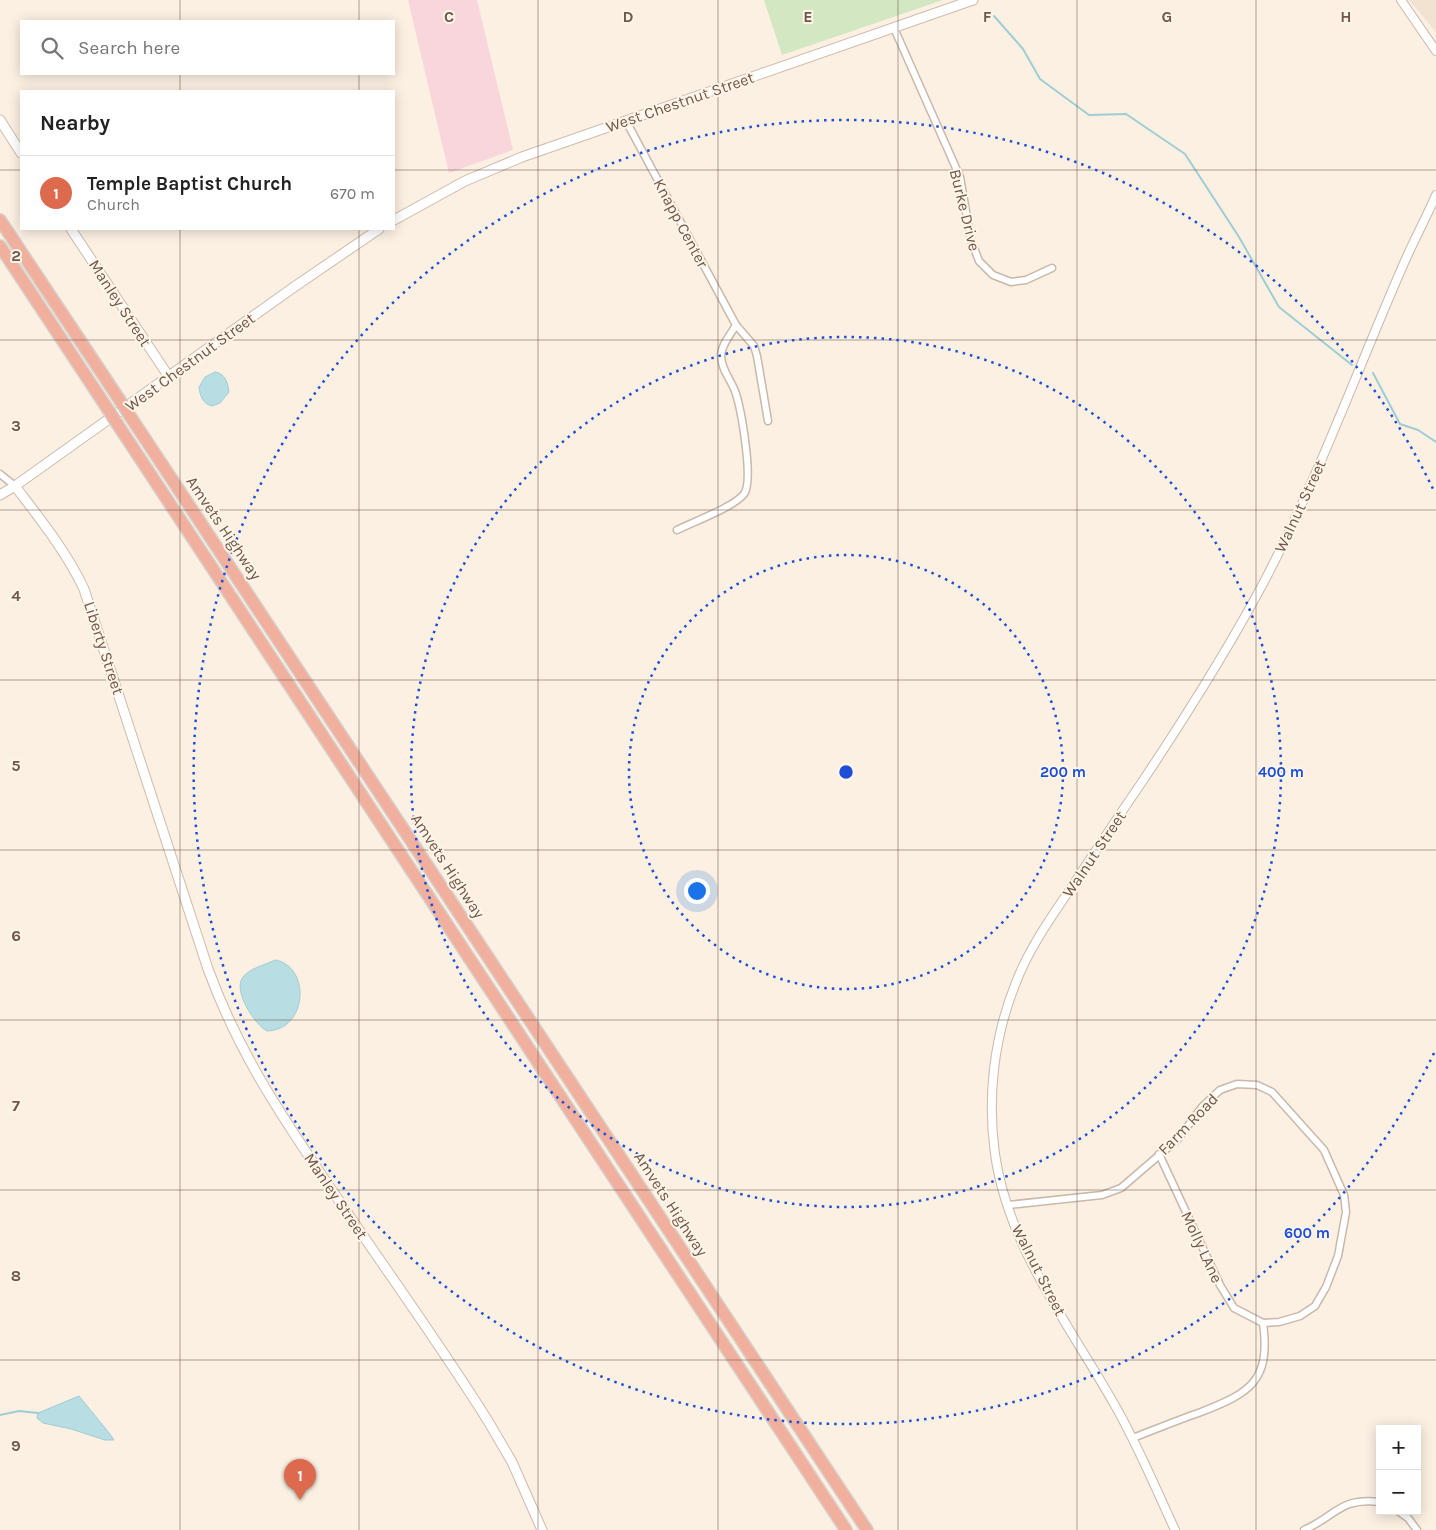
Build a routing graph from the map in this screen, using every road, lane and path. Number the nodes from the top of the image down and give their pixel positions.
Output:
1 (973, 0) edge
2 (1401, 0) edge
3 (894, 28) junction
4 (1436, 51) edge
5 (0, 120) edge
6 (626, 121) junction
7 (20, 151) edge
8 (1436, 195) edge
9 (395, 219) edge
10 (0, 220) edge
11 (72, 230) edge
12 (378, 230) edge
13 (0, 246) edge
14 (1052, 268) dead end
15 (736, 325) junction
16 (169, 377) junction
17 (768, 422) dead end
18 (0, 474) edge
19 (15, 486) junction
20 (0, 495) edge
21 (677, 530) dead end
22 (168, 844) joint
23 (1160, 1154) junction
24 (1008, 1205) junction
25 (1263, 1323) junction
26 (1133, 1438) junction
27 (1376, 1502) edge
28 (1404, 1515) edge
29 (542, 1530) edge
30 (846, 1530) edge
31 (867, 1530) edge
32 (1175, 1530) edge
33 (1304, 1530) edge
34 (1417, 1530) edge

1 - 3 main road, West Chestnut Street
2 - 4 street
3 - 6 main road, West Chestnut Street
3 - 14 street, Burke Drive
5 - 7 main road
6 - 9 main road, West Chestnut Street
6 - 15 street, Knapp Center
8 - 24 street, Walnut Street
10 - 31 highway, Amvets Highway, bridge
11 - 16 main road, Manley Street
12 - 16 main road, West Chestnut Street
13 - 30 highway, Amvets Highway, bridge
15 - 17 street, Knapp Center
15 - 21 street
16 - 19 main road, West Chestnut Street
18 - 19 street, Liberty Street
19 - 20 main road, West Chestnut Street
19 - 22 main road, Liberty Street
22 - 29 main road, Manley Street
23 - 24 street, Farm Road
23 - 25 street, Molly LAne
23 - 25 street, Farm Road
24 - 26 street, Walnut Street
25 - 26 street
26 - 32 street, Walnut Street
27 - 33 street
28 - 34 street

